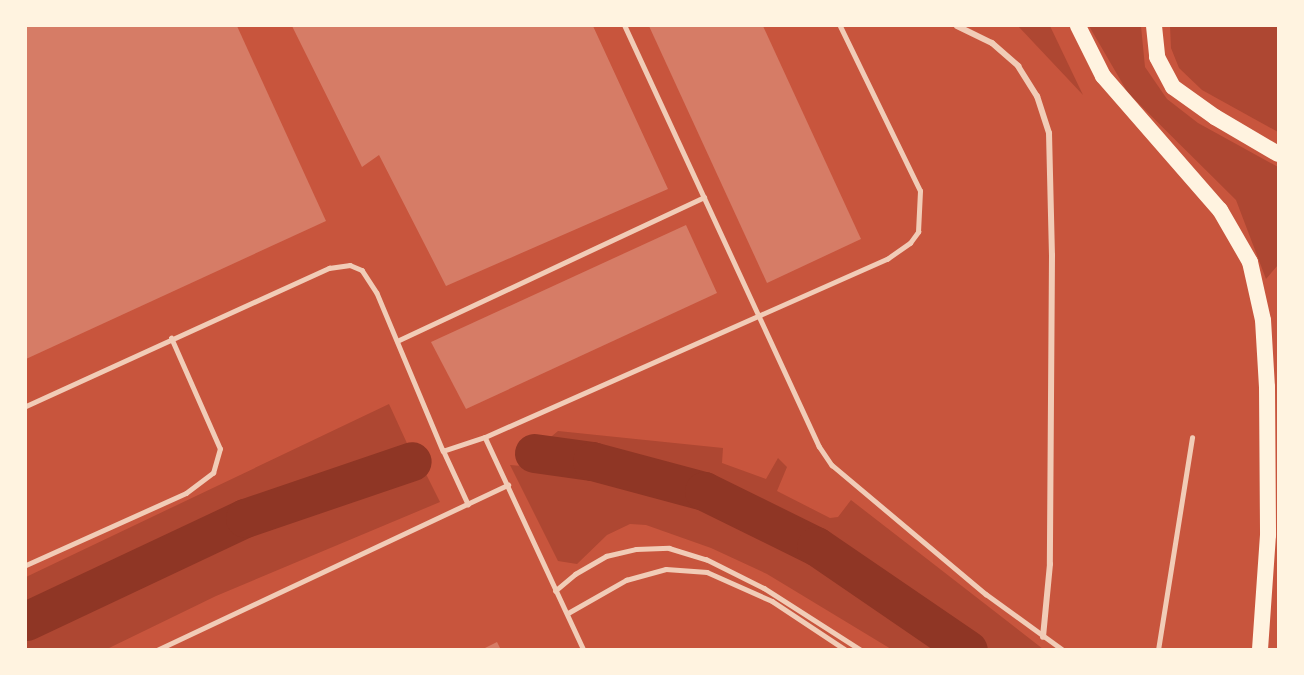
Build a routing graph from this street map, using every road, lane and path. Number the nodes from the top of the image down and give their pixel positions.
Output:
1 (625, 26) edge
2 (840, 26) edge
3 (957, 26) edge
4 (1078, 26) edge
5 (1154, 26) edge
6 (1278, 154) edge
7 (704, 197) junction
8 (758, 314) junction
9 (171, 338) junction
10 (397, 340) junction
11 (26, 406) edge
12 (485, 438) junction
13 (1192, 438) dead end
14 (443, 451) junction
15 (508, 485) junction
16 (468, 505) junction
17 (26, 565) edge
18 (555, 591) junction
19 (568, 613) junction
20 (1044, 637) junction
21 (157, 650) edge
22 (584, 650) edge
23 (846, 650) edge
24 (861, 650) edge
25 (1063, 650) edge
26 (1158, 650) edge
27 (1260, 650) edge

1 - 7 lane
2 - 8 lane
3 - 20 street
4 - 27 highway
5 - 6 highway
7 - 8 lane
7 - 10 lane
8 - 12 lane
8 - 20 lane
9 - 10 lane
9 - 11 lane
9 - 17 lane
10 - 14 lane
12 - 14 lane
12 - 15 lane
13 - 26 lane
14 - 16 lane
15 - 16 lane
15 - 18 lane
16 - 21 lane
18 - 19 lane
18 - 24 lane
19 - 22 lane
19 - 23 lane
20 - 25 lane

